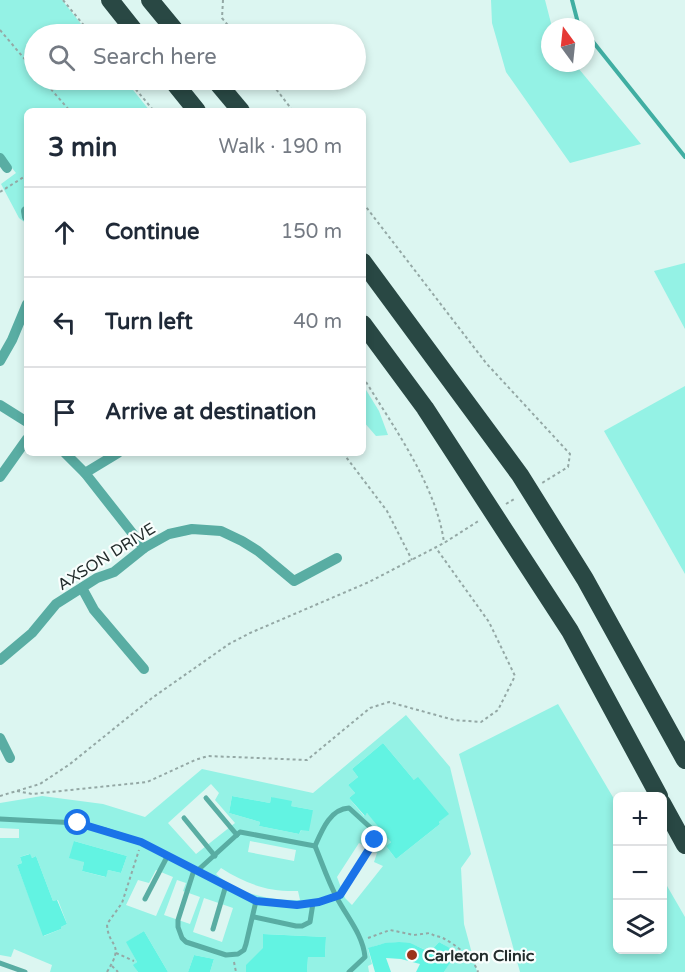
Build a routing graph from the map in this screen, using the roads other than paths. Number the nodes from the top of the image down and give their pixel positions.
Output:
1 (110, 0) edge
2 (150, 0) edge
3 (129, 24) edge
4 (170, 24) edge
5 (180, 90) edge
6 (223, 90) edge
7 (195, 108) edge
8 (238, 108) edge
9 (0, 158) edge
10 (7, 168) dead end
11 (366, 266) edge
12 (24, 311) edge
13 (366, 328) edge
14 (0, 361) edge
15 (0, 405) edge
16 (24, 420) edge
17 (24, 443) edge
18 (68, 456) edge
19 (113, 456) edge
20 (85, 473) junction
21 (0, 477) edge
22 (144, 548) junction
23 (337, 558) dead end
24 (82, 588) junction
25 (0, 660) edge
26 (144, 669) dead end
27 (0, 738) edge
28 (10, 758) dead end
29 (685, 760) edge
30 (657, 792) edge
31 (206, 798) dead end
32 (667, 811) edge
33 (184, 818) dead end
34 (0, 819) edge
35 (237, 835) junction
36 (685, 845) edge
37 (315, 846) junction
38 (168, 855) junction
39 (215, 856) junction
40 (196, 870) junction
41 (226, 885) junction
42 (336, 896) junction
43 (145, 899) dead end
44 (256, 901) junction
45 (313, 903) junction
46 (254, 917) junction
47 (213, 929) dead end
48 (0, 963) edge
49 (25, 972) edge
50 (349, 972) edge

1 - 3 highway
2 - 4 highway
5 - 7 highway
6 - 8 highway
9 - 10 street
11 - 29 highway
12 - 14 street
13 - 30 highway
15 - 16 street
17 - 21 street
18 - 20 street
19 - 20 street
20 - 22 street
22 - 23 street, AXSON DRIVE
22 - 24 street, AXSON DRIVE
24 - 25 street, AXSON DRIVE
24 - 26 street
27 - 28 street
31 - 35 lane
32 - 36 highway
33 - 39 lane
34 - 38 lane
35 - 37 lane
35 - 39 lane
37 - 42 lane
37 - 42 lane
38 - 40 lane
38 - 43 lane
39 - 40 lane
40 - 41 lane
40 - 46 lane
41 - 44 lane
41 - 47 lane
42 - 45 lane
42 - 50 lane
44 - 45 lane
44 - 46 lane
45 - 46 lane
48 - 49 lane

